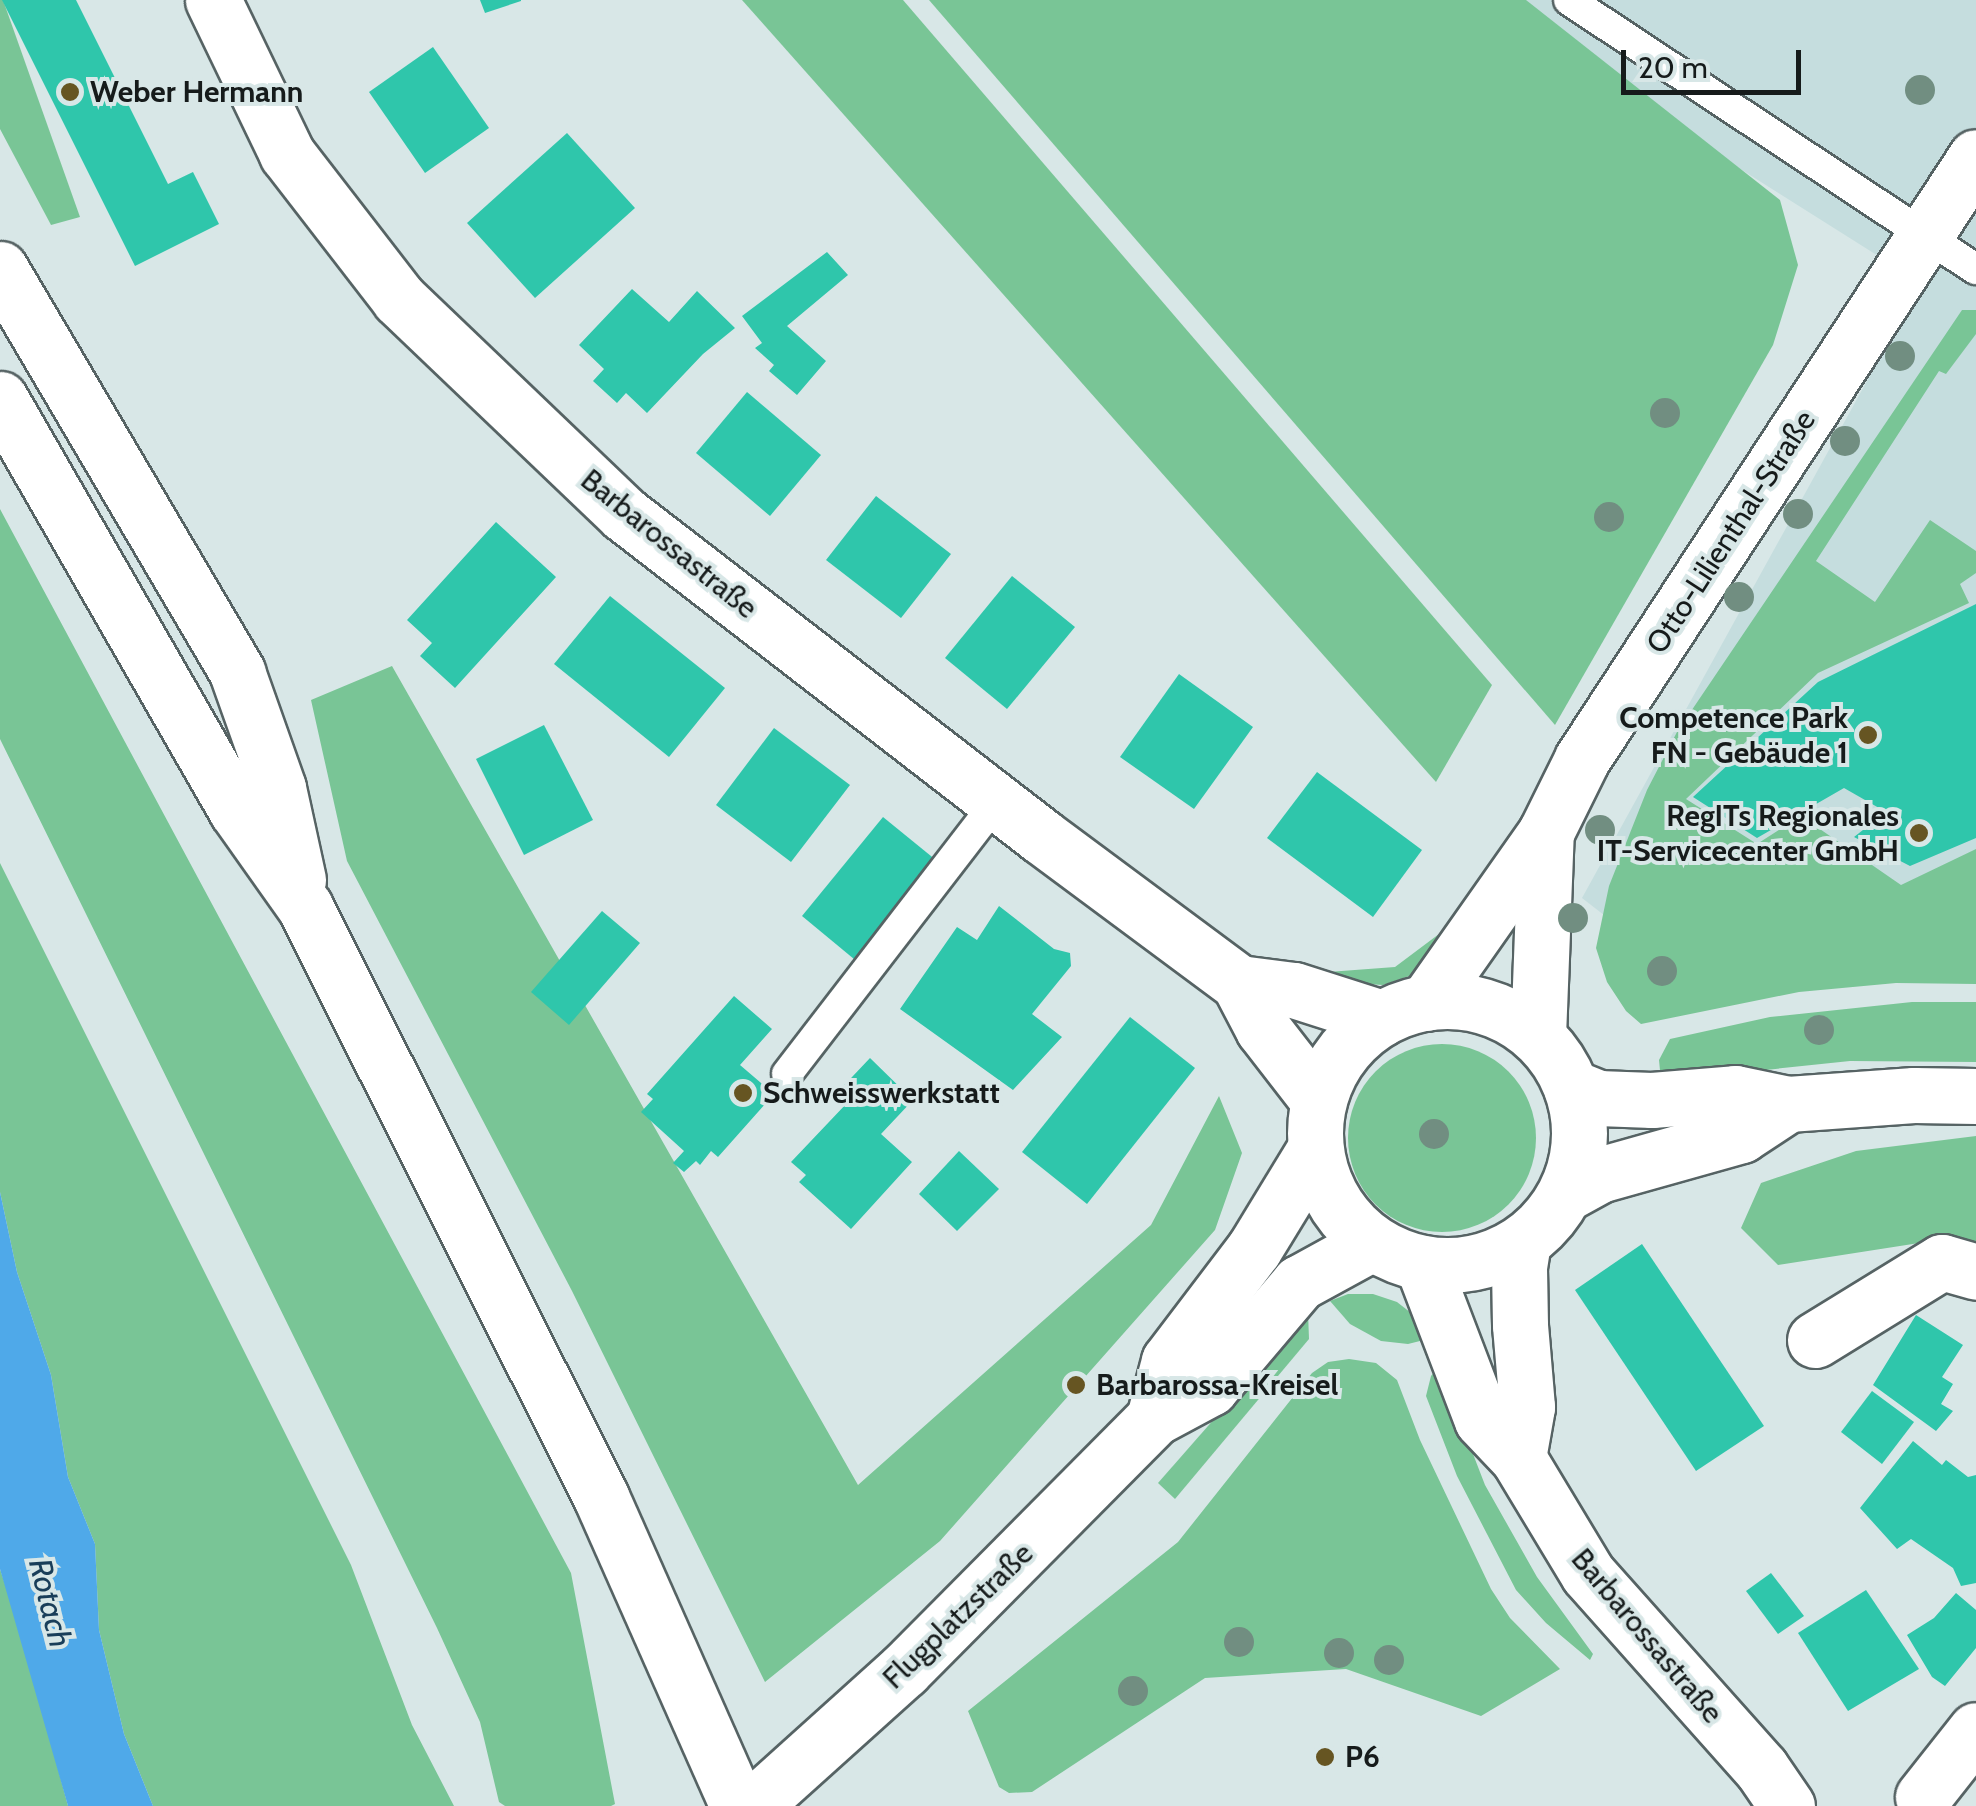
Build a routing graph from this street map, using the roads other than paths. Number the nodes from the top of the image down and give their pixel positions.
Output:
1 (213, 0) edge
2 (1569, 0) edge
3 (1976, 157) edge
4 (1922, 235) junction
5 (0, 269) edge
6 (1976, 269) edge
7 (0, 399) edge
8 (996, 801) junction
9 (1546, 832) junction
10 (304, 908) junction
11 (1239, 983) junction
12 (1404, 1010) junction
13 (1538, 1036) junction
14 (787, 1074) dead end
15 (1571, 1087) junction
16 (1976, 1096) edge
17 (1788, 1104) junction
18 (1317, 1124) junction
19 (1565, 1194) junction
20 (1523, 1242) junction
21 (1372, 1243) junction
22 (1422, 1263) junction
23 (1976, 1272) edge
24 (1815, 1340) dead end
25 (1154, 1418) junction
26 (1518, 1458) junction
27 (1976, 1730) edge
28 (1923, 1796) dead end
29 (738, 1806) edge
30 (753, 1806) edge
31 (1787, 1806) edge

1 - 8 street, Barbarossastraße
2 - 4 lane
3 - 4 street, Otto-Lilienthal-Straße
4 - 6 lane
4 - 9 street, Otto-Lilienthal-Straße
5 - 10 street
7 - 10 street
8 - 11 street, Barbarossastraße
8 - 14 lane
9 - 12 street, Otto-Lilienthal-Straße
9 - 13 street, Otto-Lilienthal-Straße
10 - 29 street
11 - 12 street, Barbarossastraße
11 - 18 street, Barbarossastraße
12 - 13 street
12 - 18 street
13 - 15 street
15 - 17 street
15 - 19 street
16 - 17 street
17 - 19 street
18 - 21 street
18 - 25 street
19 - 20 street
20 - 22 street
20 - 26 street
21 - 22 street
21 - 25 street, Flugplatzstraße
22 - 26 street, Barbarossastraße
23 - 24 street
25 - 30 street, Flugplatzstraße
26 - 31 street, Barbarossastraße
27 - 28 street

